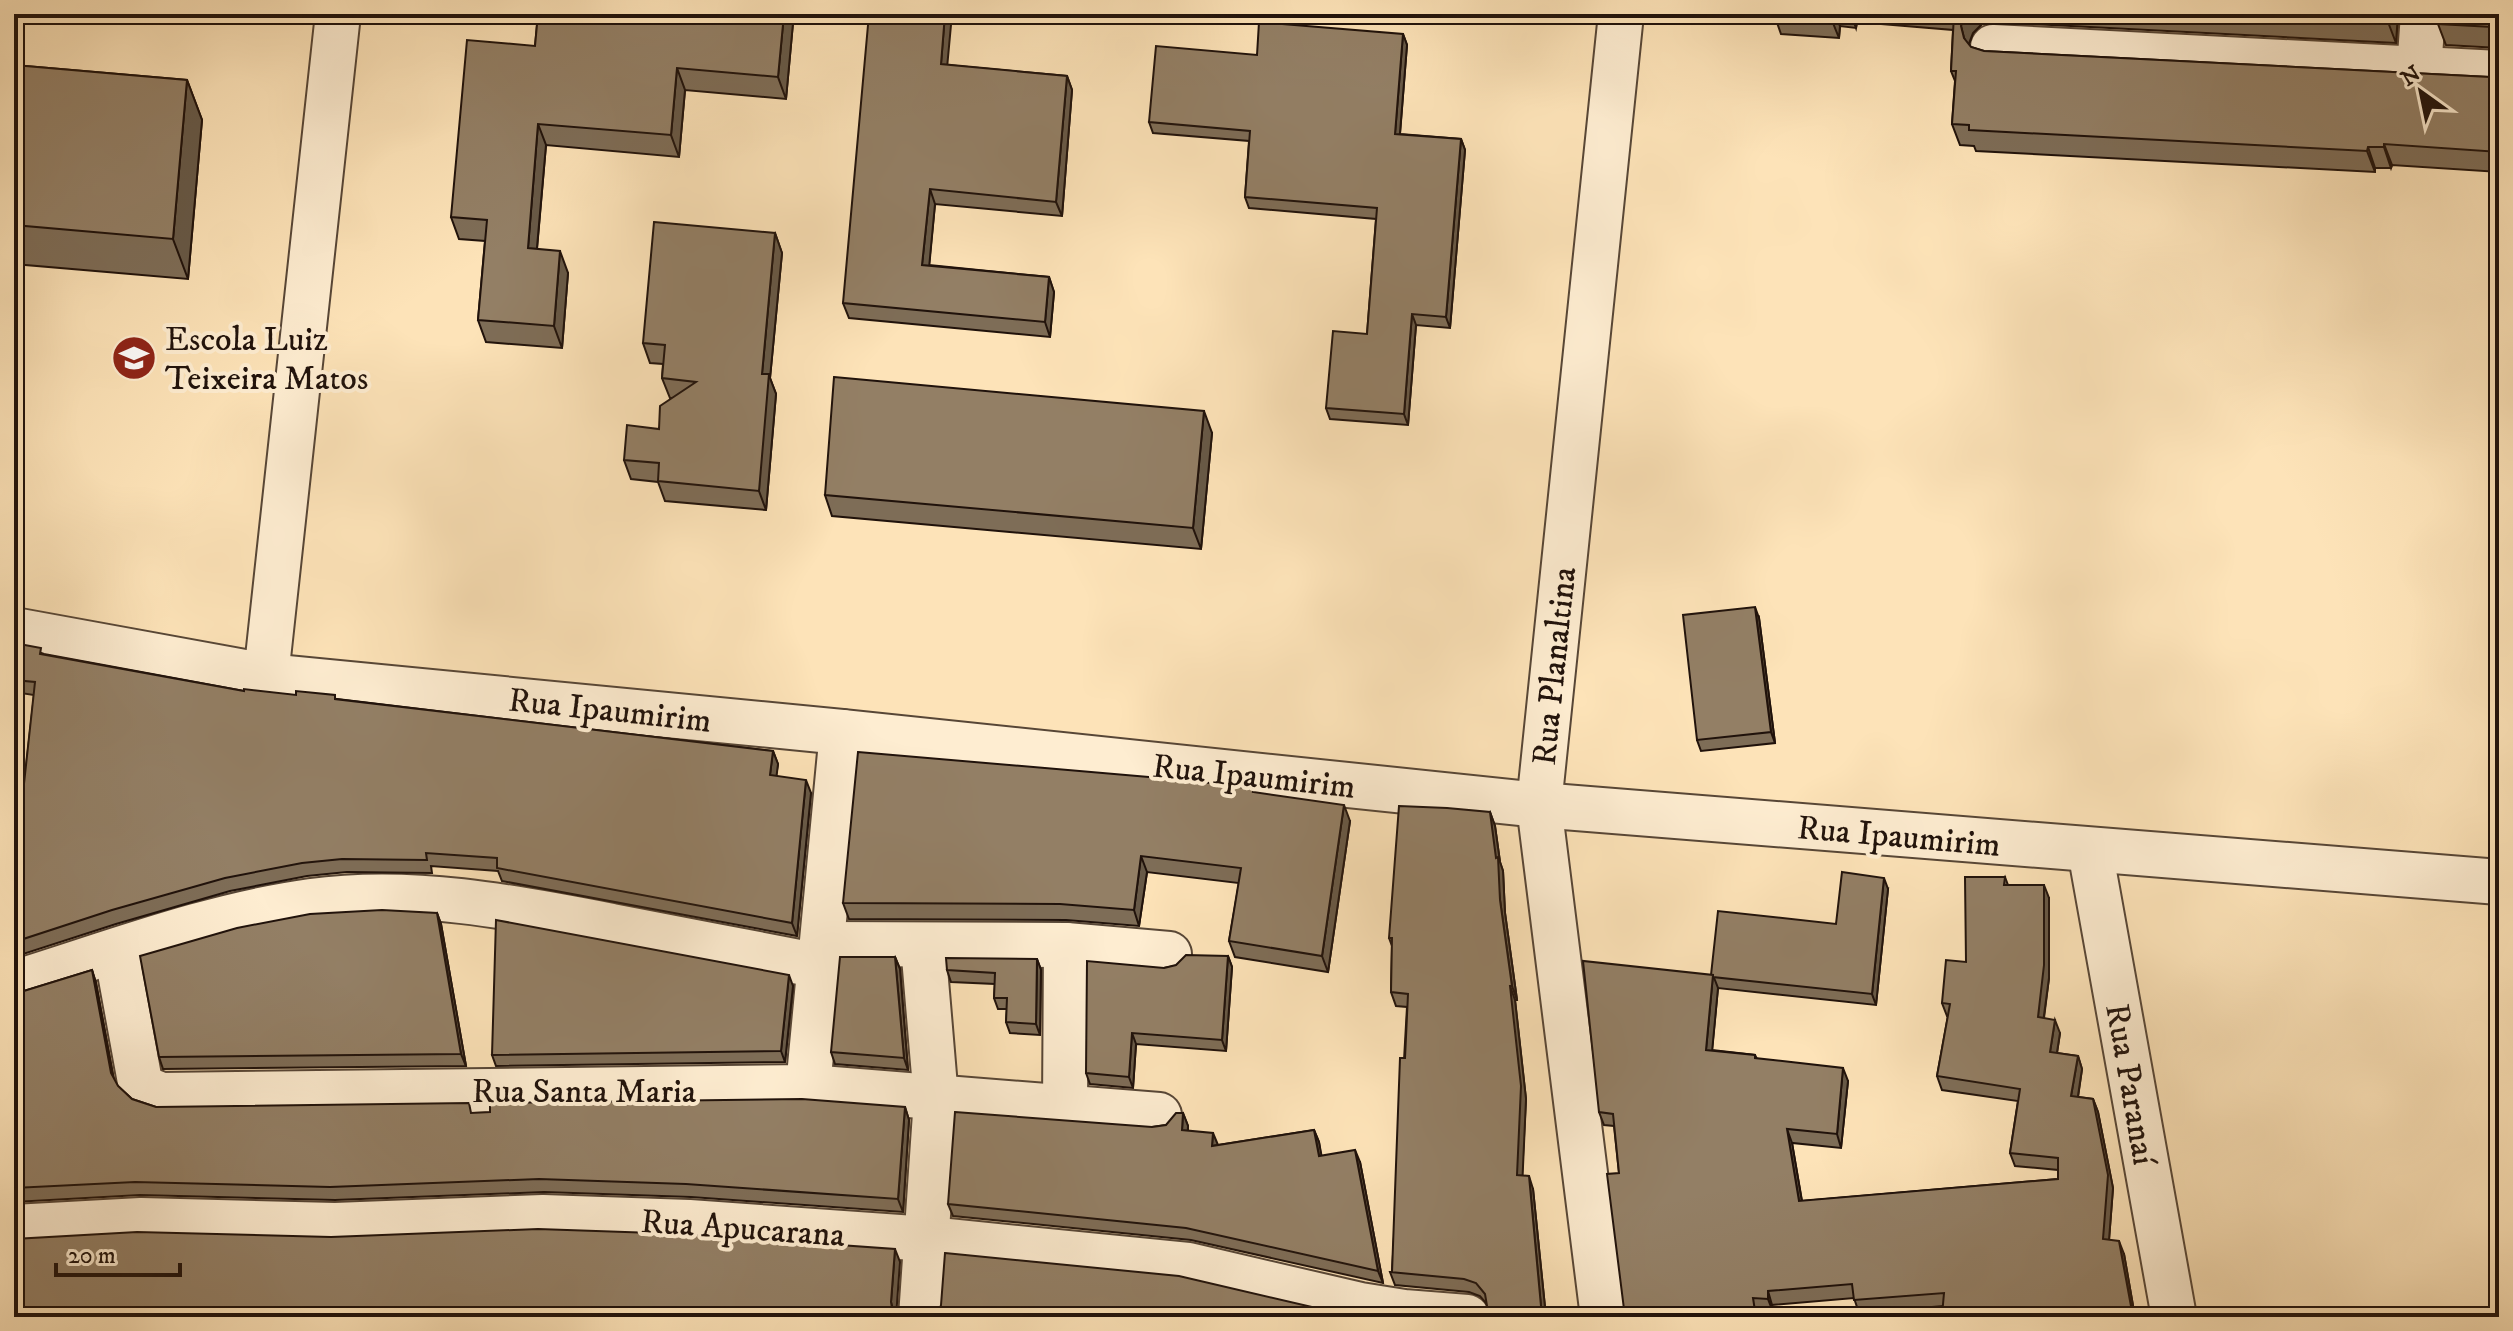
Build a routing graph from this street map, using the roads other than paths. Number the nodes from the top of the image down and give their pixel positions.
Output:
1 (338, 14) edge
2 (1621, 14) edge
3 (2423, 14) edge
4 (1993, 47) dead end
5 (2419, 70) junction
6 (2499, 73) edge
7 (14, 630) edge
8 (266, 676) junction
9 (842, 732) junction
10 (1539, 805) junction
11 (2090, 850) junction
12 (2499, 882) edge
13 (923, 945) junction
14 (1066, 945) junction
15 (116, 951) junction
16 (1169, 954) dead end
17 (822, 955) junction
18 (14, 983) edge
19 (808, 1087) junction
20 (936, 1099) junction
21 (1065, 1109) junction
22 (1159, 1115) dead end
23 (14, 1227) edge
24 (928, 1239) junction
25 (1287, 1302) edge
26 (921, 1317) edge
27 (1467, 1317) edge
28 (1603, 1317) edge
29 (2174, 1317) edge

1 - 8 street
2 - 10 street, Rua Planaltina
3 - 5 street
4 - 5 street
5 - 6 street
7 - 8 street, Rua Ipaumirim
8 - 9 street, Rua Ipaumirim
9 - 10 street, Rua Ipaumirim
9 - 17 street
10 - 11 street, Rua Ipaumirim
10 - 28 street, Rua Planaltina
11 - 12 street, Rua Ipaumirim
11 - 29 street, Rua Paranaí
13 - 14 street
13 - 17 street
13 - 20 street
14 - 16 street
14 - 21 street
15 - 17 street
15 - 18 street
15 - 19 street, Rua Santa Maria
17 - 19 street
19 - 20 street, Rua Santa Maria
20 - 21 street, Rua Santa Maria
20 - 24 street
21 - 22 street, Rua Santa Maria
23 - 24 street, Rua Apucarana
24 - 25 street, Rua Apucarana
24 - 26 street
25 - 27 street, Rua Apucarana

